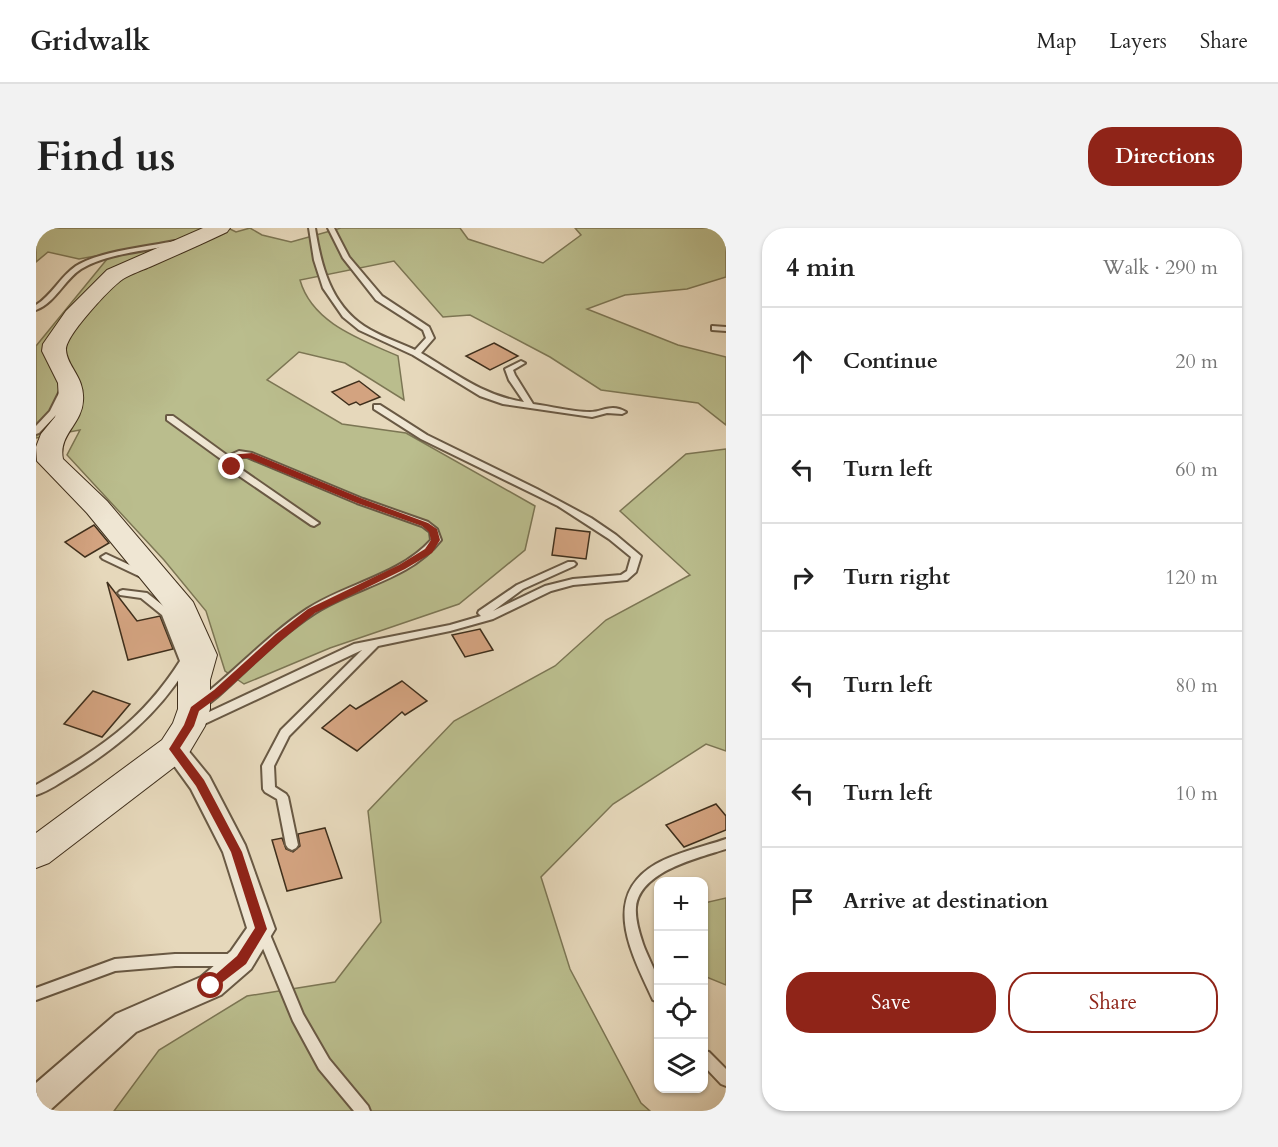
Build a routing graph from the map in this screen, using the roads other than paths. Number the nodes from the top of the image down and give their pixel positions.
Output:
1 (312, 228) edge
2 (331, 228) edge
3 (211, 232) edge
4 (36, 308) edge
5 (714, 328) dead end
6 (726, 329) edge
7 (416, 353) junction
8 (520, 363) dead end
9 (66, 373) junction
10 (529, 404) junction
11 (377, 407) dead end
12 (622, 412) dead end
13 (170, 418) dead end
14 (36, 431) edge
15 (228, 460) junction
16 (314, 523) dead end
17 (106, 557) dead end
18 (571, 564) dead end
19 (158, 580) junction
20 (123, 593) dead end
21 (450, 628) junction
22 (377, 641) junction
23 (190, 671) junction
24 (186, 728) junction
25 (36, 791) edge
26 (726, 844) edge
27 (292, 845) dead end
28 (36, 853) edge
29 (261, 929) junction
30 (241, 960) junction
31 (654, 988) edge
32 (36, 994) edge
33 (708, 1061) edge
34 (726, 1080) edge
35 (36, 1102) edge
36 (363, 1111) edge

1 - 7 lane
2 - 7 lane
3 - 4 lane
3 - 9 street
5 - 6 lane
7 - 10 lane
8 - 10 lane
9 - 14 lane
9 - 19 street
10 - 12 lane
11 - 21 lane
13 - 15 lane
15 - 16 lane
15 - 24 lane
17 - 19 lane
18 - 21 lane
19 - 23 street
20 - 23 lane
21 - 22 lane
22 - 24 lane
22 - 27 lane
23 - 24 street
23 - 25 lane
24 - 28 street
24 - 29 street
26 - 31 lane
29 - 30 street
29 - 36 lane
30 - 32 lane
30 - 35 street
33 - 34 lane

